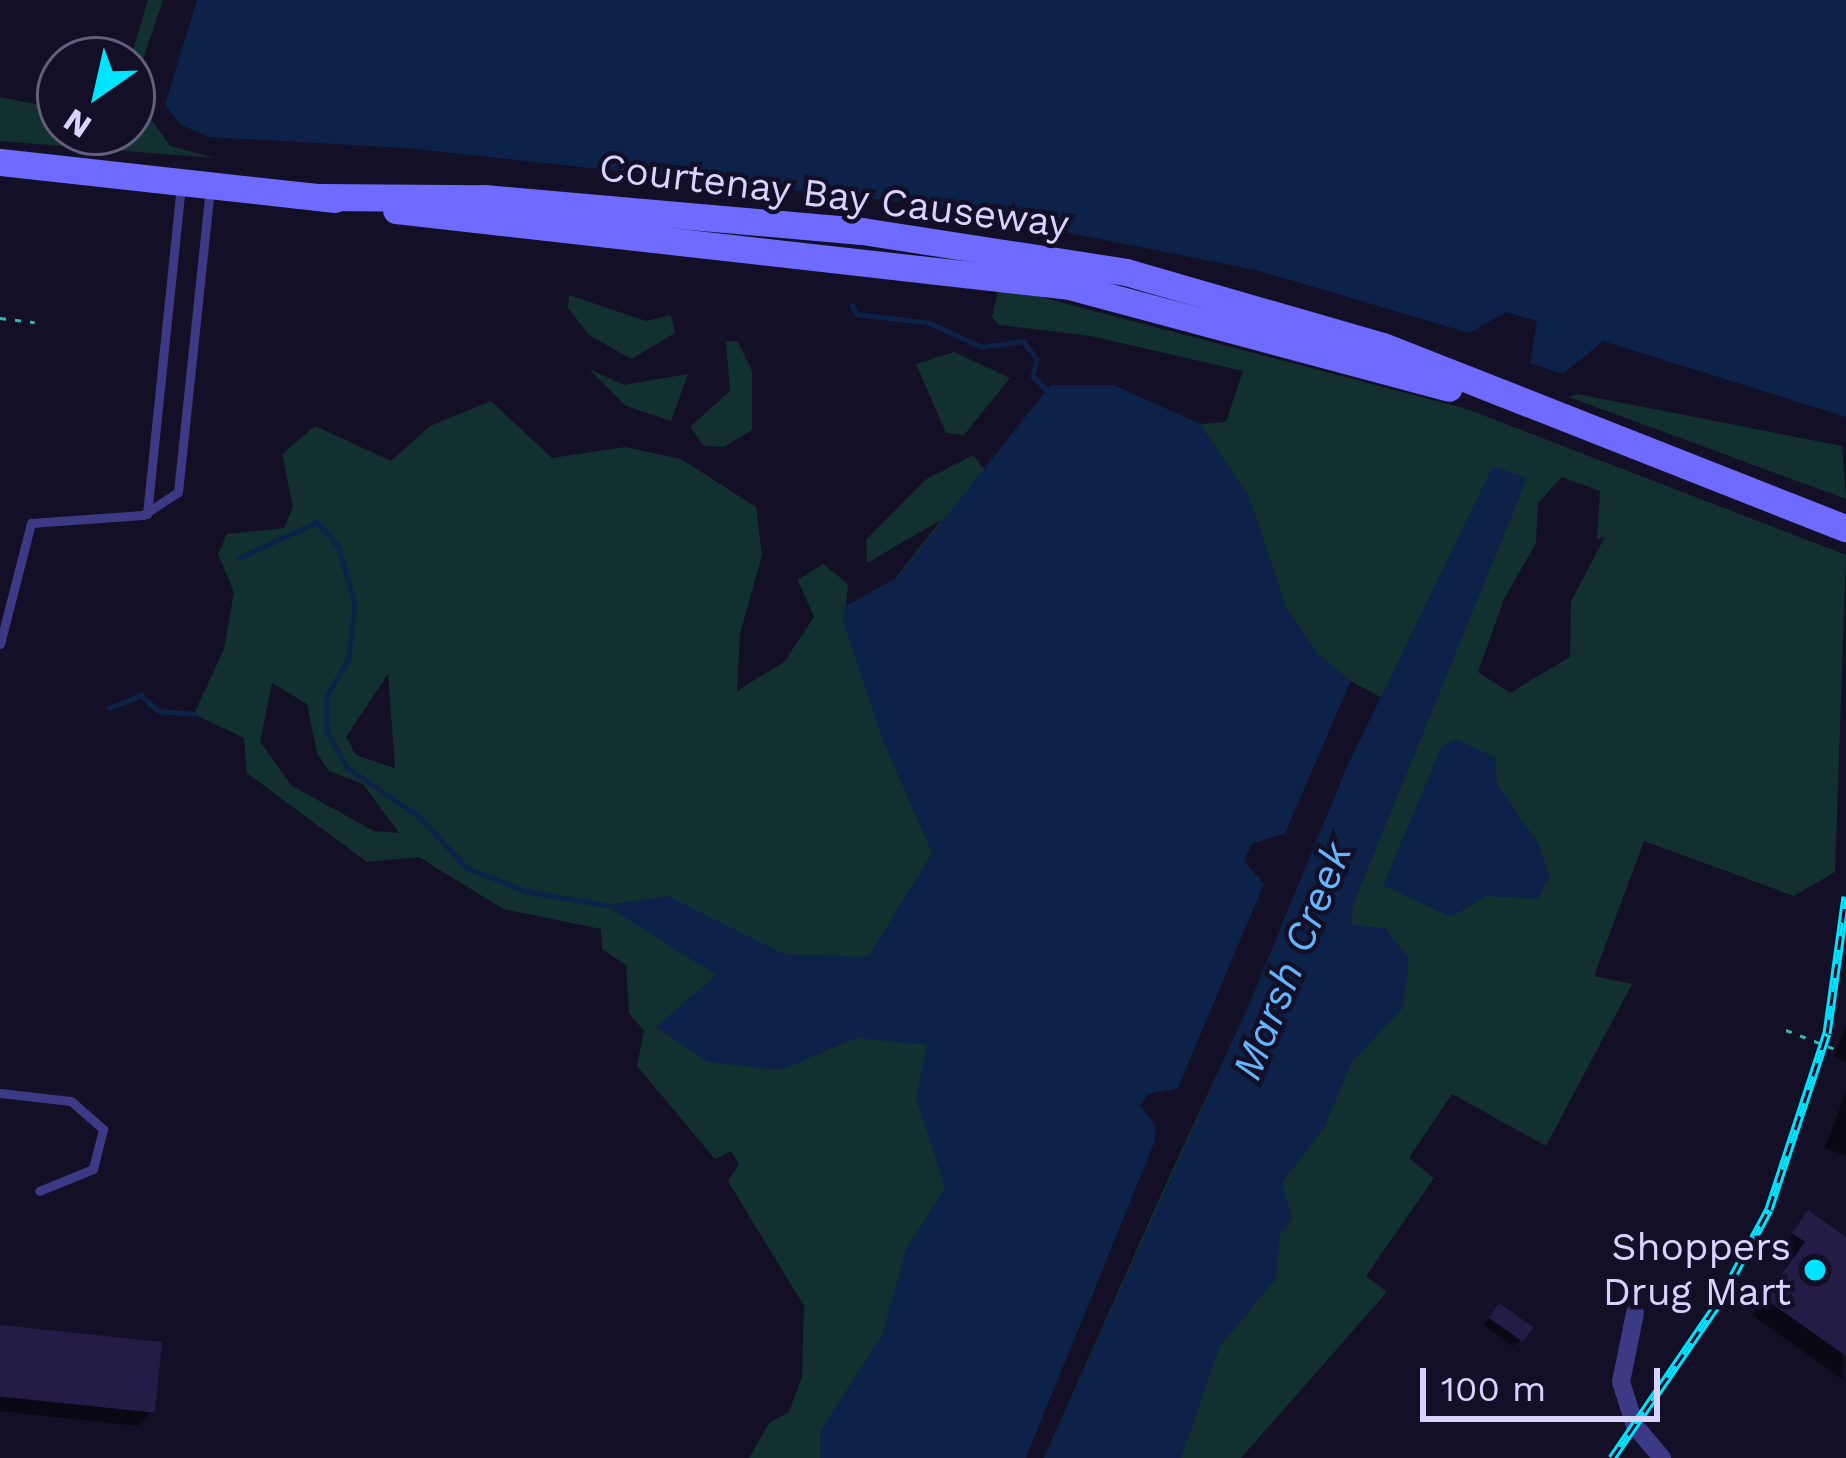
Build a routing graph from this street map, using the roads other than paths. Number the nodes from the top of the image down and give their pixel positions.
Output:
1 (0, 162) edge
2 (181, 182) junction
3 (210, 184) junction
4 (147, 514) junction
5 (1846, 528) edge
6 (0, 644) edge
7 (0, 1093) edge
8 (39, 1191) dead end
9 (1635, 1313) dead end
10 (1662, 1458) edge

1 - 2 main road, Courtenay Bay Causeway
2 - 3 main road, Courtenay Bay Causeway
2 - 4 lane
3 - 4 lane
3 - 5 main road, Courtenay Bay Causeway
4 - 6 lane
7 - 8 lane
9 - 10 street

